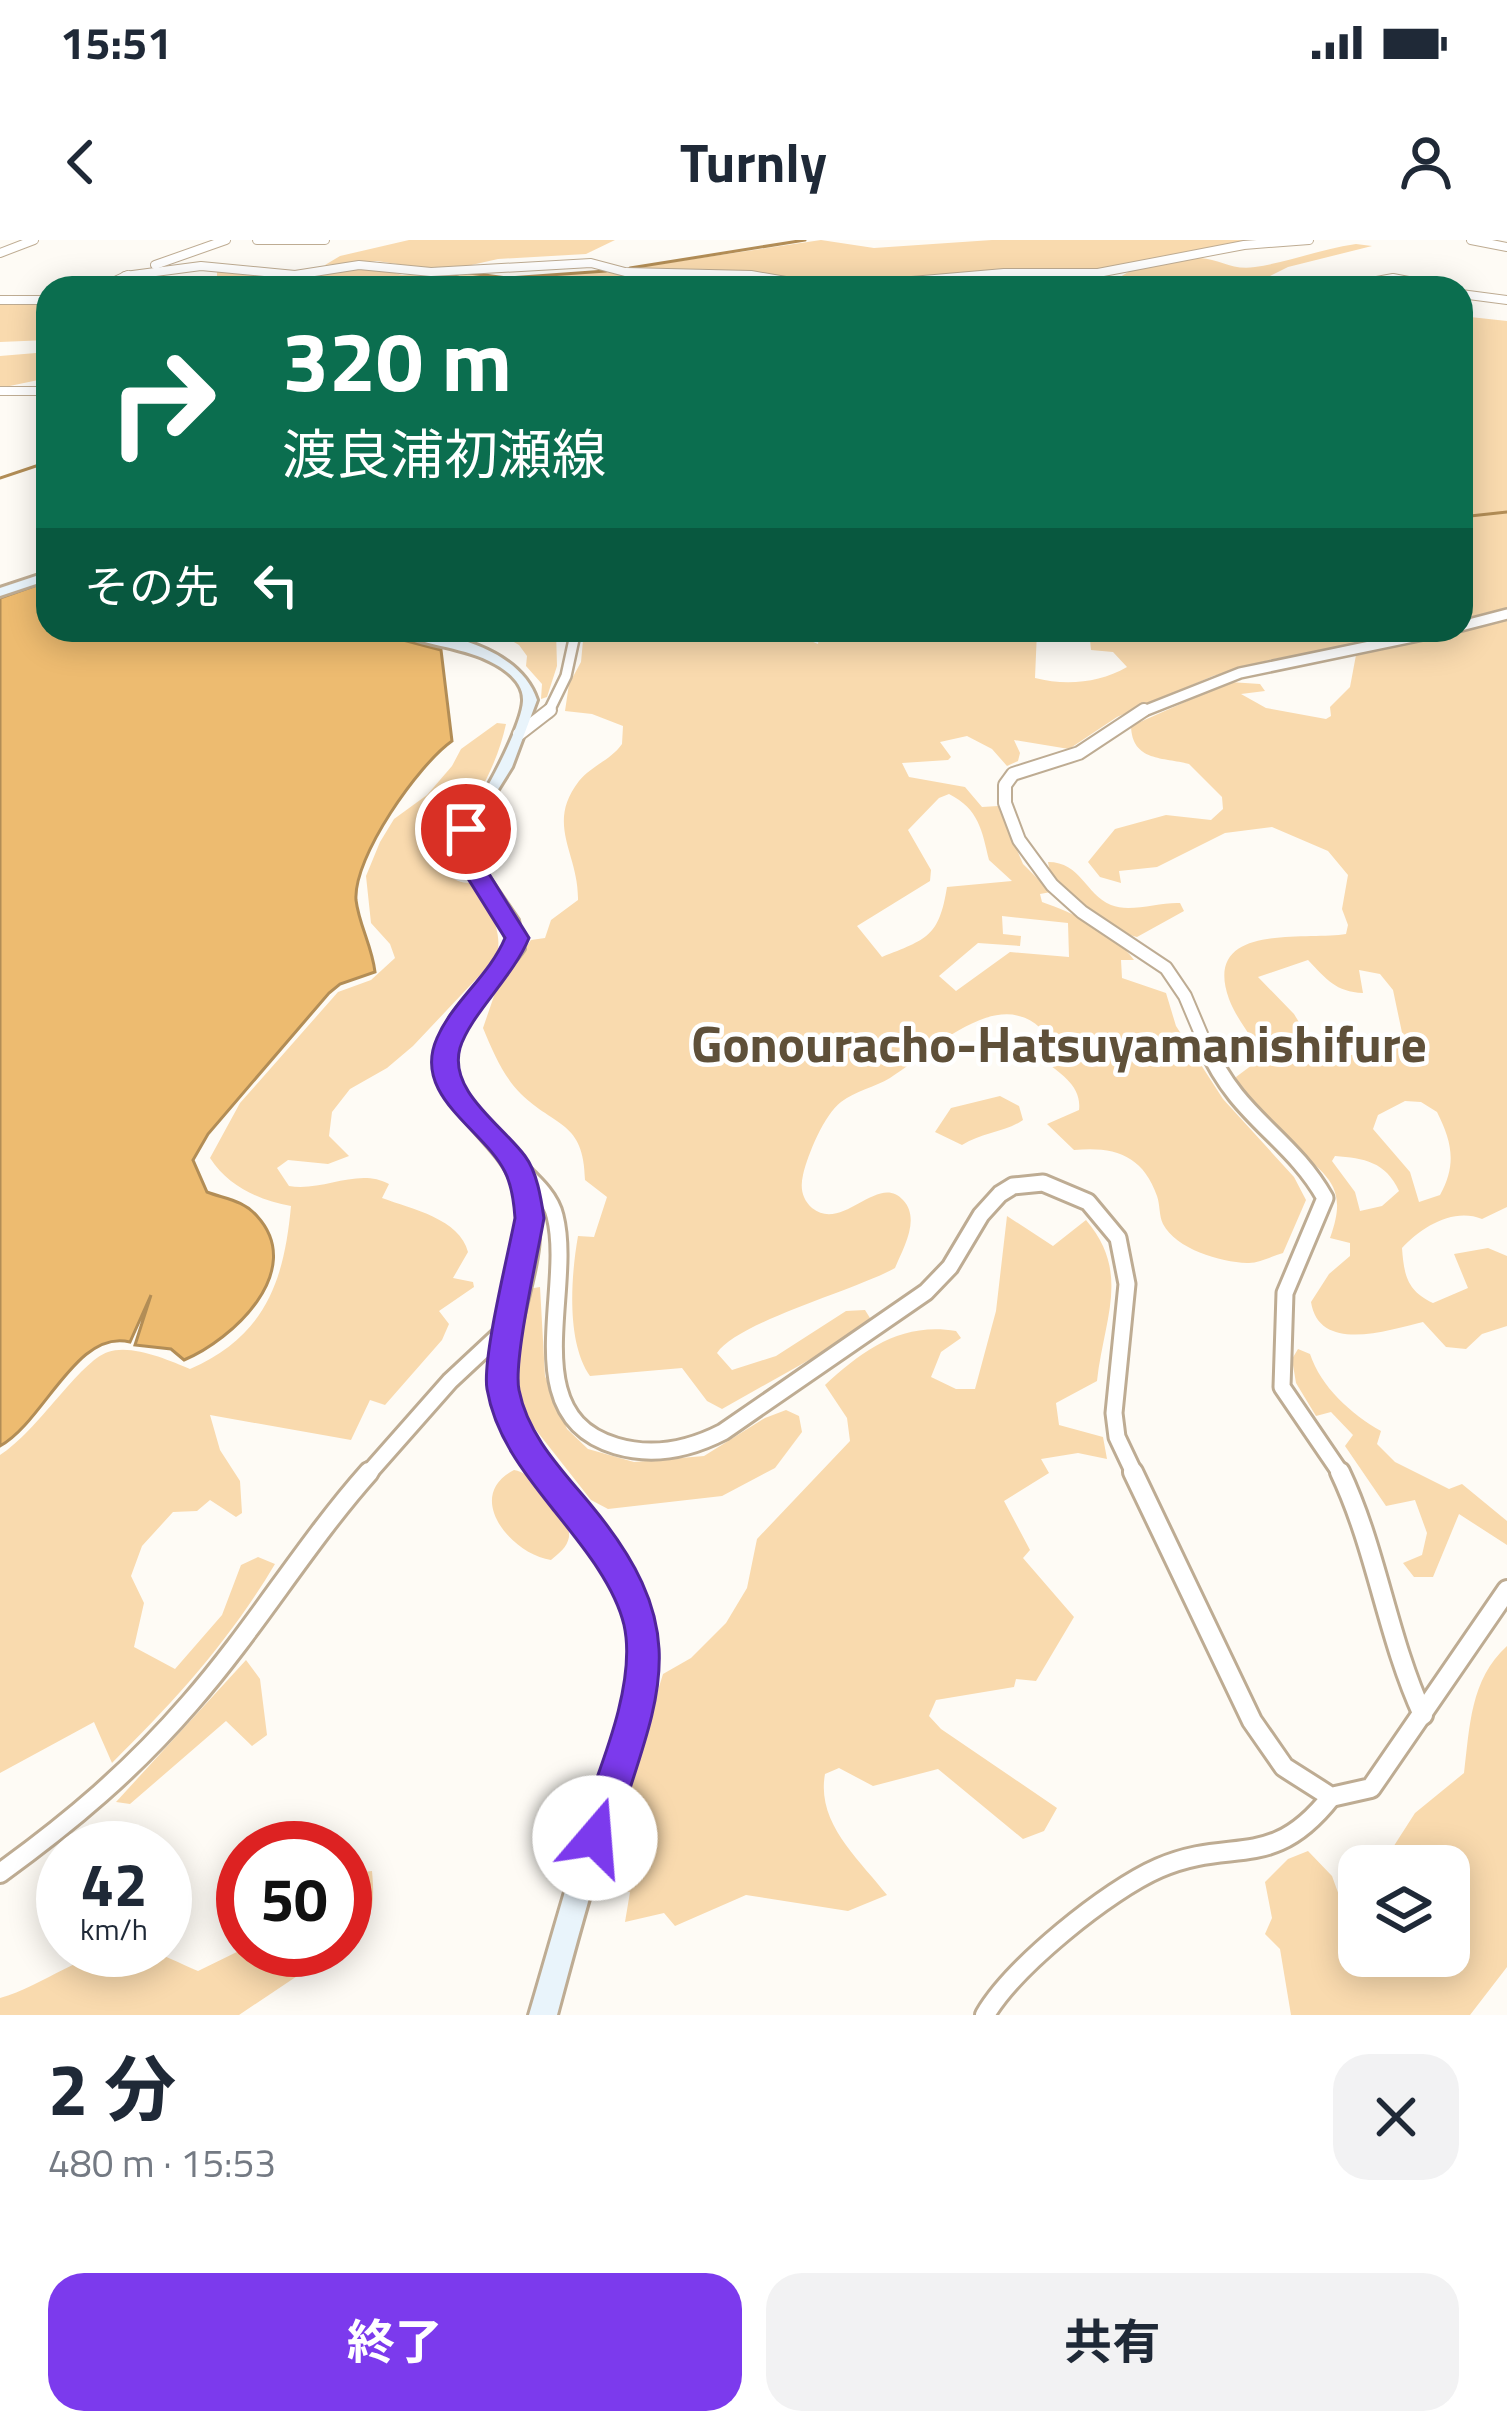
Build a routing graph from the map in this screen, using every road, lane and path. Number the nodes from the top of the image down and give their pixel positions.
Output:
1 (34, 240) edge
2 (226, 240) edge
3 (256, 240) edge
4 (325, 240) edge
5 (1309, 240) edge
6 (1471, 240) edge
7 (1507, 247) edge
8 (0, 253) edge
9 (128, 276) edge
10 (132, 276) edge
11 (737, 276) edge
12 (969, 276) edge
13 (1473, 296) edge
14 (0, 300) edge
15 (36, 300) edge
16 (1507, 300) edge
17 (0, 391) edge
18 (36, 391) edge
19 (36, 580) edge
20 (0, 592) edge
21 (1507, 614) edge
22 (1473, 623) edge
23 (438, 642) edge
24 (573, 642) edge
25 (1392, 642) edge
26 (519, 734) junction
27 (517, 1165) junction
28 (508, 1326) junction
29 (1507, 1590) edge
30 (1423, 1715) junction
31 (1331, 1797) junction
32 (0, 1873) edge
33 (542, 2015) edge
34 (985, 2015) edge

1 - 8 street
2 - 9 street
3 - 4 street
5 - 12 street
6 - 7 street
10 - 11 street
13 - 16 street
14 - 15 street
17 - 18 street
19 - 20 main road
21 - 22 street
23 - 26 main road
24 - 26 street
25 - 30 street
26 - 27 main road
27 - 28 main road
27 - 31 street
28 - 32 street
28 - 33 main road
29 - 30 street
30 - 31 street
31 - 34 street

